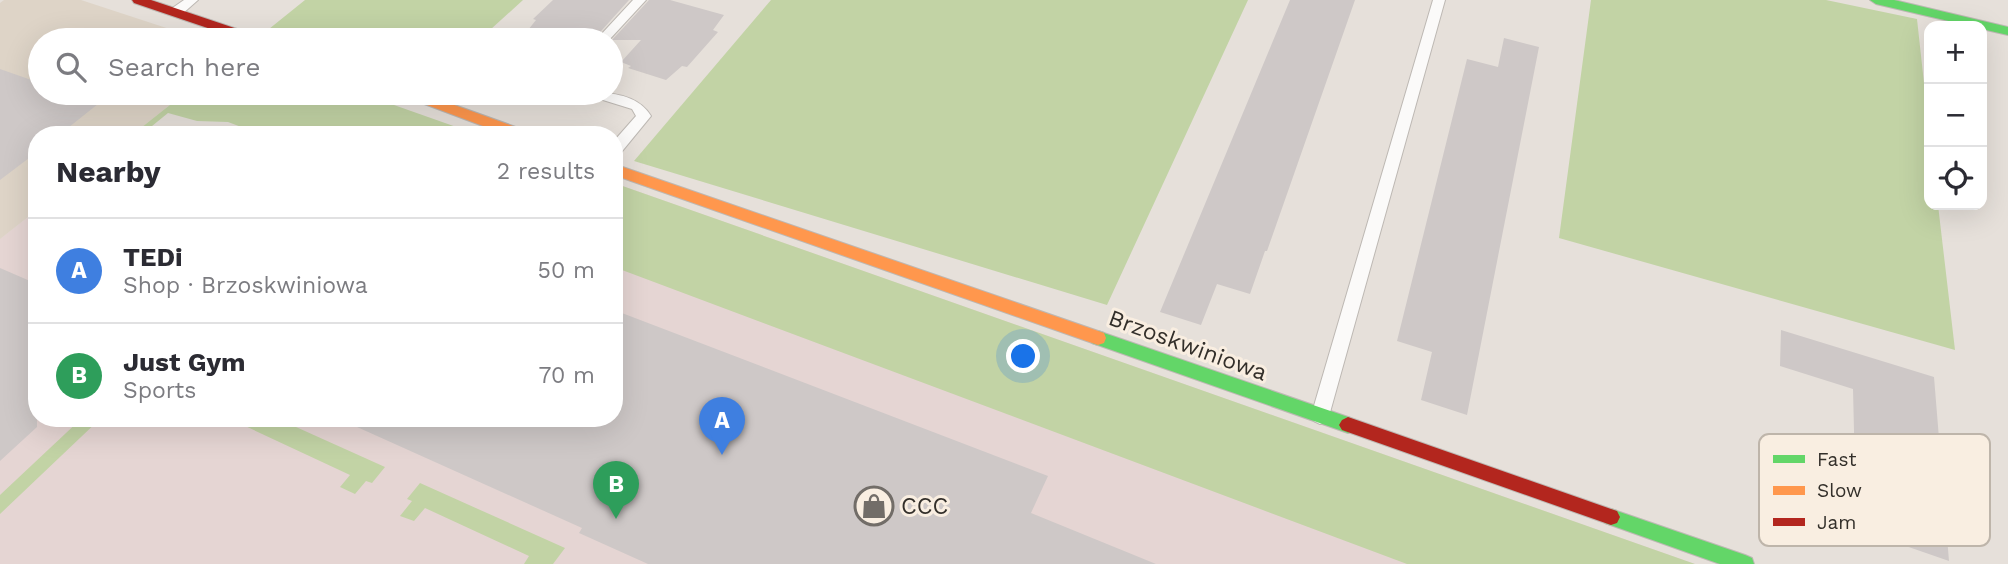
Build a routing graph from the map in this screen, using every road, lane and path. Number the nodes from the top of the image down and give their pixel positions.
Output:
1 (138, 0) edge
2 (192, 0) edge
3 (640, 0) edge
4 (1439, 0) edge
5 (1876, 0) edge
6 (176, 12) junction
7 (222, 28) edge
8 (613, 28) edge
9 (2008, 30) edge
10 (623, 102) edge
11 (456, 105) edge
12 (502, 126) edge
13 (623, 140) edge
14 (623, 172) edge
15 (1320, 416) junction
16 (1745, 564) edge

1 - 6 street
2 - 6 lane
3 - 8 lane
4 - 15 lane
5 - 9 street
6 - 7 street
10 - 13 lane
11 - 12 street
14 - 15 street, Brzoskwiniowa
15 - 16 street, Brzoskwiniowa

